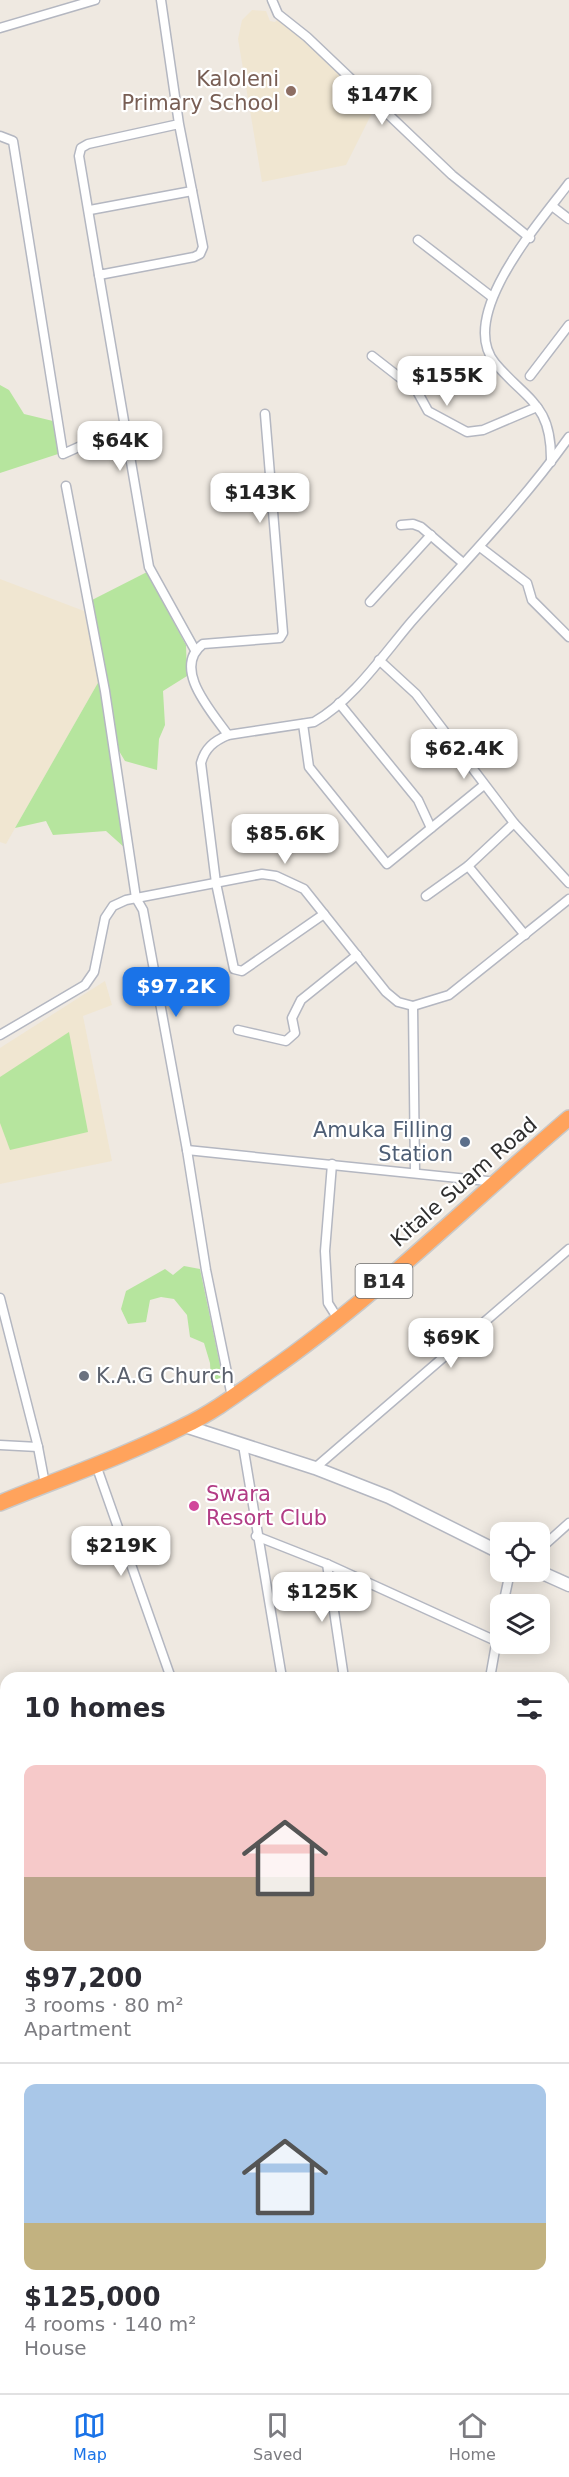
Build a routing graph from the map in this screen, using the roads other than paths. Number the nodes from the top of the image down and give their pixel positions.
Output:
1 (91, 0) edge
2 (161, 0) edge
3 (272, 0) edge
4 (0, 28) edge
5 (179, 124) junction
6 (0, 136) edge
7 (569, 183) edge
8 (192, 191) junction
9 (552, 207) junction
10 (90, 210) junction
11 (569, 219) edge
12 (530, 238) junction
13 (418, 240) dead end
14 (99, 275) junction
15 (492, 297) junction
16 (569, 325) edge
17 (372, 357) dead end
18 (530, 376) dead end
19 (537, 407) junction
20 (265, 414) dead end
21 (127, 438) junction
22 (569, 438) edge
23 (561, 449) junction
24 (569, 455) edge
25 (551, 462) junction
26 (66, 486) dead end
27 (401, 525) dead end
28 (431, 535) junction
29 (480, 547) junction
30 (463, 563) junction
31 (370, 602) dead end
32 (569, 637) edge
33 (195, 650) junction
34 (379, 660) junction
35 (339, 703) junction
36 (303, 724) junction
37 (228, 735) junction
38 (484, 785) junction
39 (514, 823) junction
40 (431, 828) junction
41 (468, 866) junction
42 (216, 883) junction
43 (569, 883) edge
44 (426, 896) dead end
45 (136, 898) junction
46 (569, 899) edge
47 (324, 914) junction
48 (525, 935) junction
49 (357, 955) junction
50 (414, 1006) junction
51 (238, 1030) dead end
52 (0, 1035) edge
53 (569, 1118) edge
54 (187, 1150) junction
55 (332, 1164) junction
56 (415, 1172) junction
57 (498, 1182) junction
58 (569, 1249) edge
59 (0, 1298) edge
60 (338, 1319) junction
61 (232, 1397) junction
62 (185, 1426) junction
63 (0, 1445) edge
64 (243, 1445) junction
65 (38, 1447) junction
66 (96, 1466) junction
67 (315, 1468) junction
68 (45, 1485) junction
69 (0, 1503) edge
70 (569, 1523) edge
71 (256, 1536) junction
72 (550, 1540) edge
73 (490, 1548) edge
74 (327, 1564) junction
75 (550, 1576) edge
76 (569, 1585) edge
77 (490, 1638) edge
78 (494, 1654) edge
79 (169, 1672) edge
80 (281, 1672) edge
81 (343, 1672) edge
82 (491, 1672) edge

1 - 4 street
2 - 5 street
3 - 12 street
5 - 8 street
5 - 10 street
6 - 21 street
7 - 9 street
8 - 10 street
8 - 14 street
9 - 11 street
9 - 12 street
10 - 14 street
12 - 15 street
13 - 15 street
14 - 21 street
15 - 19 street
16 - 18 street
17 - 19 street
19 - 25 street
20 - 33 street
21 - 33 street
22 - 23 street
23 - 24 street
23 - 25 street
25 - 29 street
26 - 45 street
27 - 28 street
28 - 30 street
28 - 31 street
29 - 30 street
29 - 32 street
30 - 34 street
33 - 37 street
34 - 35 street
34 - 38 street
35 - 36 street
35 - 40 street
36 - 37 street
36 - 40 street
37 - 42 street
38 - 39 street
38 - 40 street
39 - 41 street
39 - 43 street
41 - 44 street
41 - 48 street
42 - 45 street
42 - 47 street
42 - 47 street
45 - 52 street
45 - 54 street
46 - 48 street
47 - 49 street
48 - 50 street
49 - 50 street
49 - 51 street
50 - 56 street
53 - 57 highway, Kitale Suam Road / B14
54 - 55 street
54 - 61 street
55 - 56 street
55 - 60 street
56 - 57 street
57 - 60 highway, Kitale Suam Road / B14
58 - 67 street
59 - 65 street
60 - 61 highway, Kitale Suam Road / B14
61 - 62 highway, Kitale Suam Road / B14
62 - 64 street
62 - 66 highway, B14
63 - 65 street
64 - 67 street
64 - 71 street
65 - 68 street
66 - 68 highway, B14
66 - 79 street
67 - 73 street
68 - 69 highway, B14
70 - 72 street
71 - 74 street
71 - 80 street
74 - 77 street
74 - 81 street
75 - 76 street
78 - 82 street

